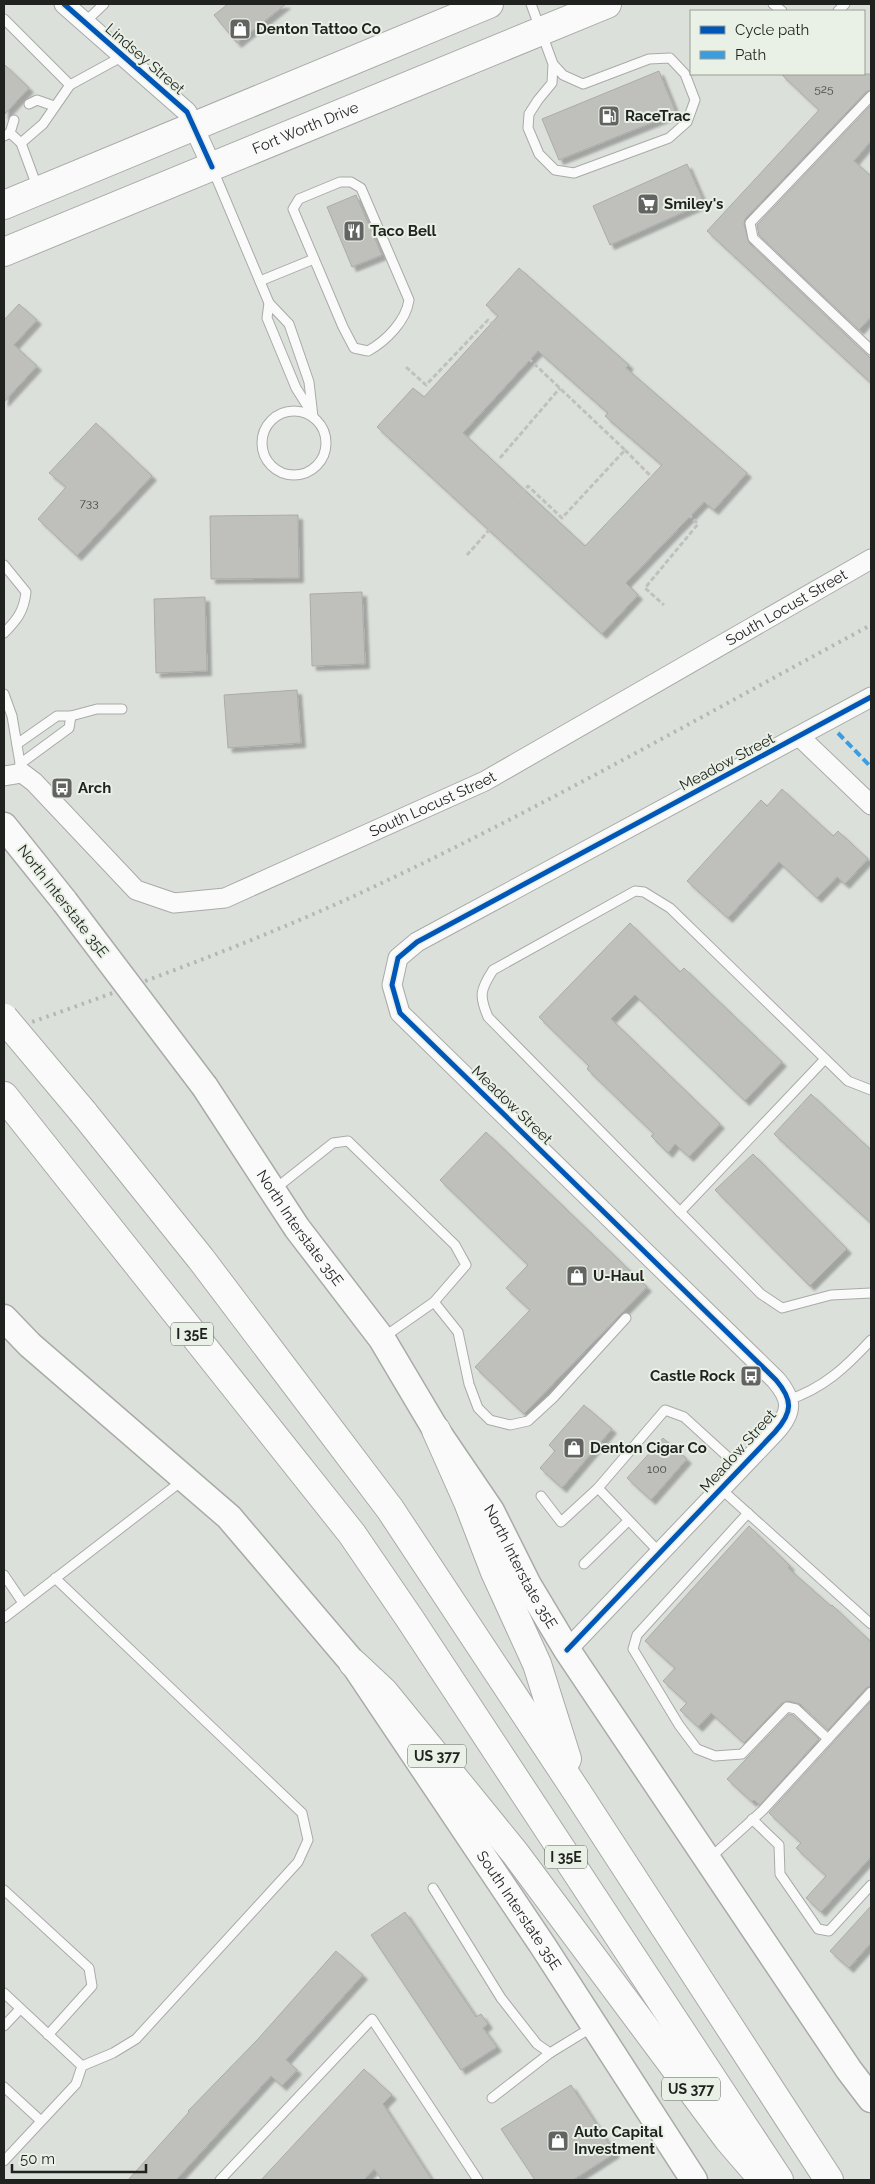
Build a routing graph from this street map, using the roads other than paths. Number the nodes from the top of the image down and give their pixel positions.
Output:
1 (64, 4) edge
2 (103, 4) edge
3 (489, 4) edge
4 (531, 4) edge
5 (607, 4) edge
6 (4, 19) edge
7 (85, 22) junction
8 (542, 31) junction
9 (123, 56) junction
10 (553, 64) junction
11 (70, 85) junction
12 (871, 96) edge
13 (28, 104) dead end
14 (54, 106) junction
15 (14, 120) dead end
16 (193, 125) junction
17 (7, 134) edge
18 (22, 143) junction
19 (212, 168) junction
20 (39, 190) junction
21 (4, 205) edge
22 (4, 252) edge
23 (314, 259) junction
24 (260, 280) junction
25 (270, 303) junction
26 (871, 350) edge
27 (313, 417) junction
28 (871, 560) edge
29 (4, 565) edge
30 (4, 633) edge
31 (4, 694) edge
32 (871, 697) edge
33 (122, 709) dead end
34 (71, 716) junction
35 (800, 737) junction
36 (18, 744) junction
37 (21, 769) junction
38 (4, 776) edge
39 (871, 804) edge
40 (4, 826) edge
41 (4, 1018) edge
42 (825, 1058) junction
43 (871, 1090) edge
44 (4, 1096) edge
45 (270, 1188) junction
46 (680, 1212) junction
47 (871, 1293) edge
48 (434, 1302) junction
49 (4, 1318) edge
50 (626, 1318) dead end
51 (382, 1339) junction
52 (871, 1340) edge
53 (788, 1400) junction
54 (436, 1430) junction
55 (740, 1469) junction
56 (185, 1478) junction
57 (598, 1488) junction
58 (721, 1489) junction
59 (541, 1496) dead end
60 (748, 1513) junction
61 (628, 1521) junction
62 (660, 1554) junction
63 (584, 1564) dead end
64 (4, 1575) edge
65 (55, 1578) junction
66 (23, 1604) junction
67 (4, 1618) edge
68 (871, 1624) edge
69 (567, 1650) junction
70 (345, 1654) junction
71 (871, 1692) edge
72 (828, 1739) junction
73 (577, 1792) junction
74 (752, 1819) junction
75 (708, 1860) junction
76 (871, 1885) edge
77 (433, 1888) dead end
78 (4, 1890) edge
79 (4, 1993) edge
80 (20, 2009) junction
81 (4, 2026) edge
82 (594, 2026) junction
83 (48, 2035) junction
84 (550, 2053) junction
85 (82, 2066) junction
86 (4, 2087) edge
87 (492, 2098) dead end
88 (871, 2099) edge
89 (41, 2121) junction
90 (4, 2161) edge
91 (220, 2180) edge
92 (478, 2180) edge
93 (694, 2180) edge
94 (764, 2180) edge
95 (779, 2180) edge
96 (829, 2180) edge

1 - 7 street, Lindsey Street
2 - 7 lane
3 - 16 main road
4 - 8 lane
5 - 8 main road, Fort Worth Drive
6 - 11 lane
7 - 9 street, Lindsey Street
8 - 10 lane
8 - 19 main road, Fort Worth Drive
9 - 11 lane
9 - 16 street, Lindsey Street
10 - 10 lane
11 - 14 lane
12 - 26 lane
13 - 14 lane
14 - 18 lane
15 - 17 lane
16 - 19 street, Lindsey Street
16 - 20 main road
17 - 18 lane
18 - 20 lane
19 - 22 main road, Fort Worth Drive
19 - 24 lane
20 - 21 main road
23 - 23 lane
23 - 24 lane
24 - 25 lane
25 - 27 lane
25 - 27 lane
27 - 27 lane
28 - 37 street, South Locust Street
29 - 30 lane
31 - 36 lane
32 - 35 street, Meadow Street
33 - 34 lane
34 - 36 lane
34 - 37 lane
35 - 39 street
35 - 53 street, Meadow Street
36 - 37 lane
37 - 38 street
40 - 45 main road, North Interstate 35E, bridge
41 - 73 main road, I 35E, bridge
42 - 43 lane
42 - 46 lane
42 - 46 lane
44 - 95 main road, I 35E
45 - 48 lane
45 - 51 main road, North Interstate 35E
46 - 47 lane
48 - 50 lane
48 - 51 lane
49 - 56 main road
51 - 54 main road, North Interstate 35E
52 - 53 lane
53 - 55 street, Meadow Street
54 - 69 main road, North Interstate 35E
54 - 73 main road
55 - 57 lane
55 - 58 street, Meadow Street
56 - 65 lane
56 - 70 main road
57 - 59 lane
57 - 61 lane
58 - 60 lane
58 - 62 street, Meadow Street
60 - 68 lane
60 - 72 lane
61 - 62 lane
61 - 63 lane
62 - 69 street, Meadow Street
64 - 66 lane
65 - 66 lane
65 - 85 lane
66 - 67 lane
69 - 75 main road
70 - 82 main road, South Interstate 35E
70 - 94 main road, US 377
71 - 72 lane
72 - 74 lane
73 - 96 main road, I 35E
74 - 75 lane
74 - 76 lane
75 - 88 main road
77 - 84 lane
78 - 83 lane
79 - 80 lane
80 - 81 lane
80 - 83 lane
82 - 84 lane
82 - 93 main road, South Interstate 35E
83 - 85 lane
84 - 87 lane
85 - 89 lane
86 - 89 lane
89 - 90 lane
91 - 92 lane

